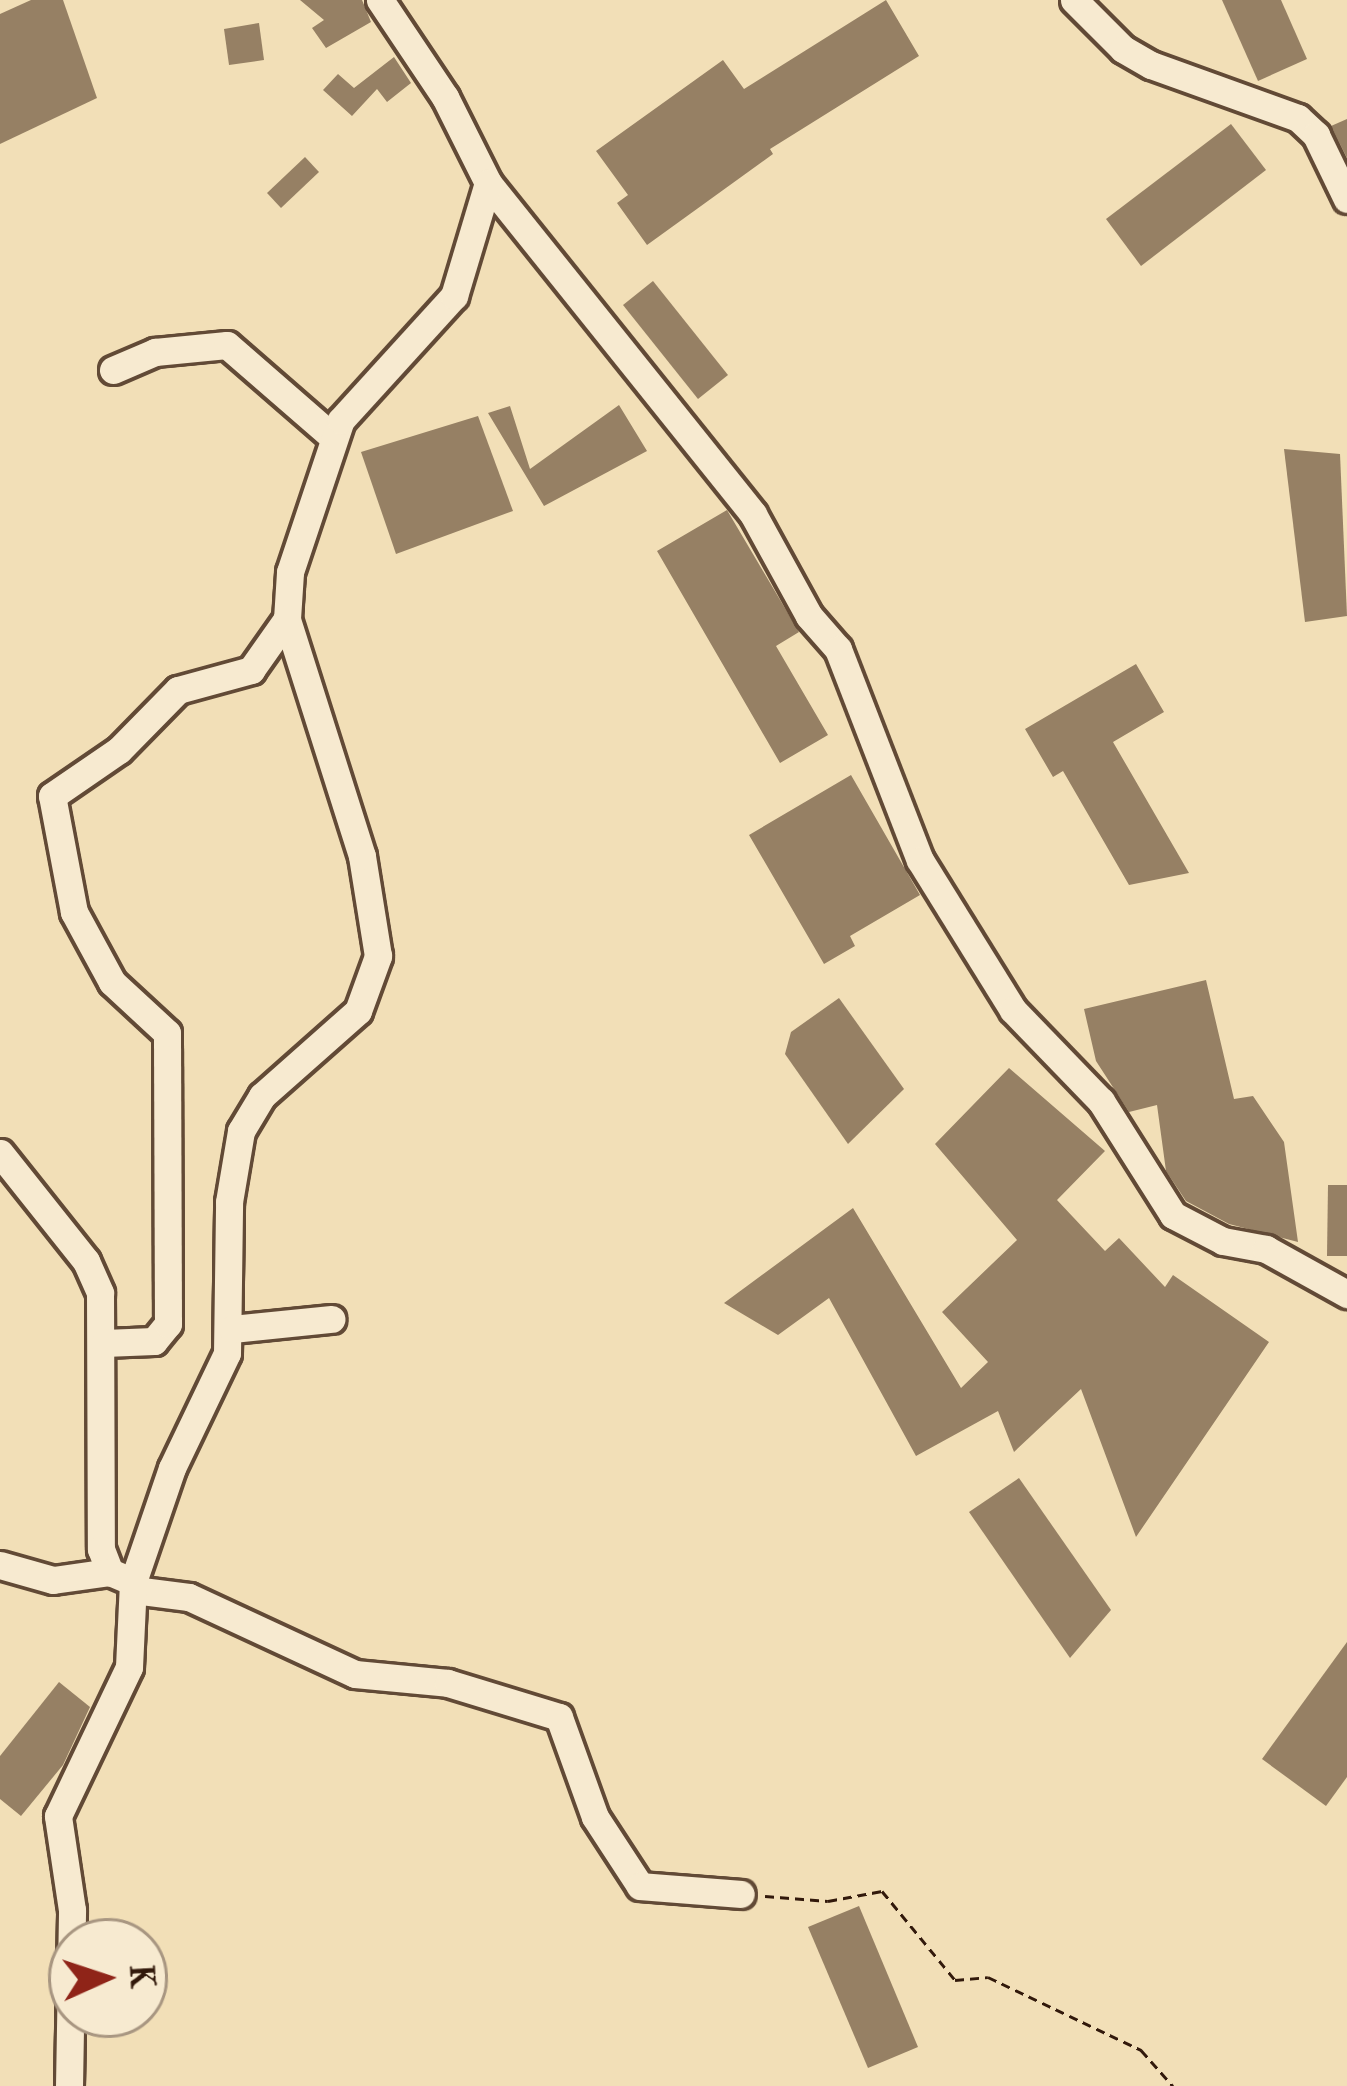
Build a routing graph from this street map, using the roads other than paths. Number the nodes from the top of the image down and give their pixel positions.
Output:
1 (1074, 0) edge
2 (395, 4) edge
3 (488, 183) junction
4 (1347, 199) edge
5 (113, 370) dead end
6 (333, 437) junction
7 (287, 620) junction
8 (0, 1153) edge
9 (1347, 1294) edge
10 (331, 1319) dead end
11 (232, 1329) junction
12 (104, 1343) junction
13 (0, 1565) edge
14 (126, 1582) junction
15 (741, 1894) road end
16 (69, 2086) edge

1 - 4 street
2 - 3 street
3 - 6 street
3 - 9 street
5 - 6 street
6 - 7 street
7 - 11 street
7 - 12 street
8 - 12 street
10 - 11 street
11 - 14 street
12 - 14 street
13 - 14 street
14 - 15 street
14 - 16 street

